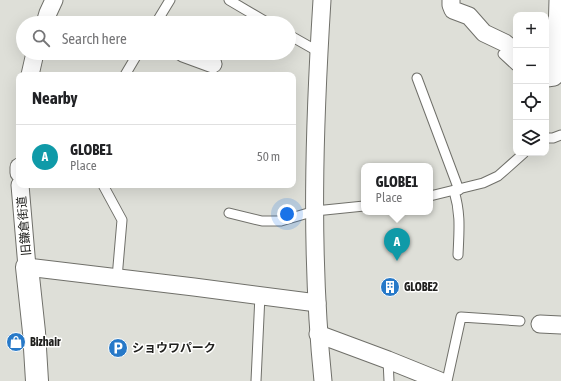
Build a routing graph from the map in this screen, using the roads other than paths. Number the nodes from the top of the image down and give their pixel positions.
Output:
1 (54, 0) edge
2 (170, 0) edge
3 (229, 0) edge
4 (322, 0) edge
5 (451, 0) edge
6 (558, 0) edge
7 (47, 16) edge
8 (160, 16) edge
9 (256, 16) edge
10 (559, 35) edge
11 (296, 39) edge
12 (318, 52) junction
13 (510, 53) edge
14 (33, 60) edge
15 (134, 60) edge
16 (202, 60) edge
17 (213, 64) dead end
18 (31, 72) edge
19 (127, 72) edge
20 (417, 78) dead end
21 (549, 78) edge
22 (561, 135) edge
23 (549, 138) edge
24 (521, 156) edge
25 (20, 188) edge
26 (105, 188) edge
27 (456, 190) junction
28 (433, 195) edge
29 (361, 206) edge
30 (315, 211) junction
31 (230, 213) dead end
32 (458, 254) dead end
33 (27, 267) junction
34 (117, 278) junction
35 (260, 295) junction
36 (316, 303) junction
37 (520, 321) dead end
38 (540, 324) dead end
39 (561, 325) edge
40 (318, 334) junction
41 (388, 360) junction
42 (37, 381) edge
43 (256, 381) edge
44 (323, 381) edge
45 (390, 381) edge
46 (440, 381) edge
47 (446, 381) edge

1 - 7 street
2 - 8 lane
3 - 9 lane
4 - 12 street
5 - 13 street
6 - 10 street
10 - 21 street
11 - 12 lane
12 - 30 street
14 - 18 street
15 - 19 lane
16 - 17 street
20 - 27 lane
22 - 23 lane
24 - 27 lane
25 - 33 street, 旧鎌倉街道
26 - 34 lane
27 - 28 lane
27 - 32 lane
29 - 30 lane
30 - 31 lane
30 - 36 street
33 - 34 street
33 - 42 street
34 - 35 street
35 - 36 street
35 - 43 lane
36 - 40 street
37 - 47 lane
38 - 39 street
40 - 41 street
40 - 44 street
41 - 45 lane
41 - 46 street

